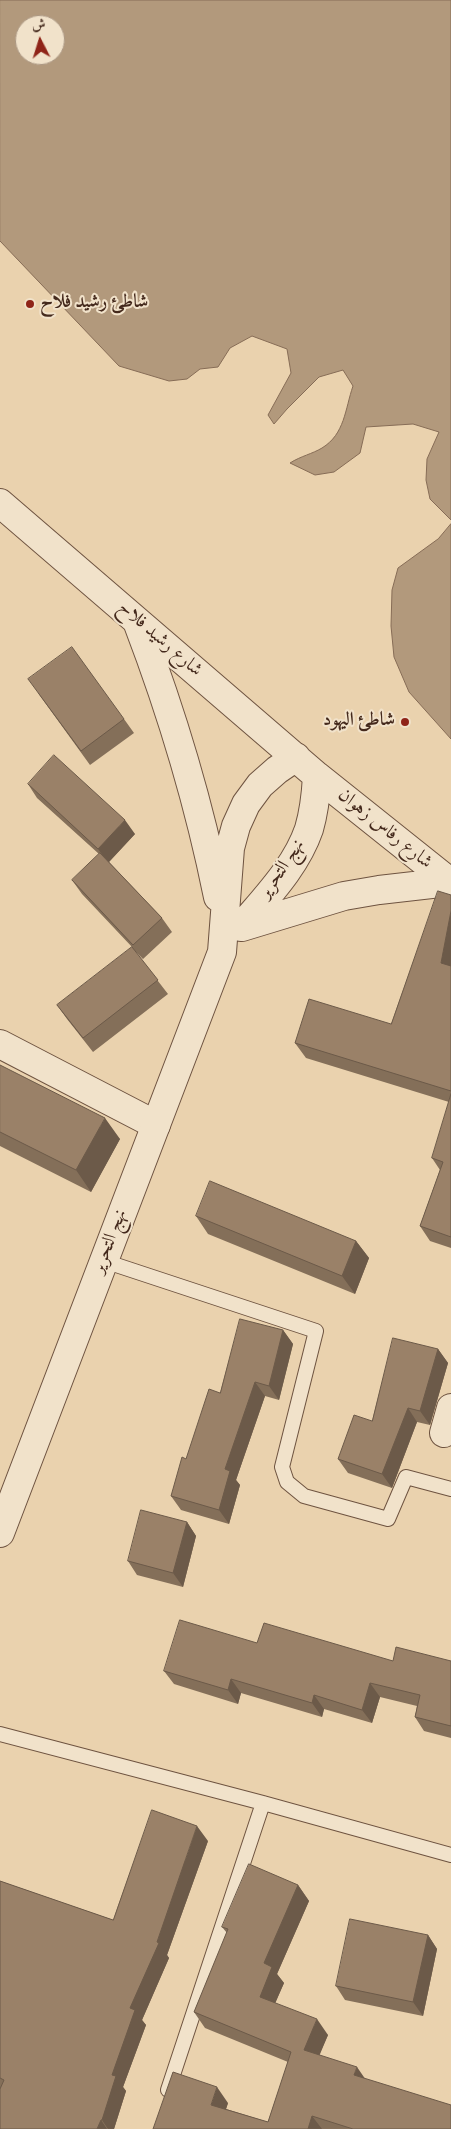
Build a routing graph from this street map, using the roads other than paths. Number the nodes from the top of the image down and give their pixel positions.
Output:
1 (0, 503) edge
2 (136, 620) junction
3 (296, 757) junction
4 (317, 776) junction
5 (450, 883) edge
6 (229, 935) junction
7 (0, 1044) edge
8 (156, 1124) junction
9 (104, 1261) junction
10 (451, 1408) edge
11 (444, 1434) dead end
12 (451, 1489) edge
13 (0, 1532) edge
14 (0, 1734) edge
15 (263, 1803) junction
16 (451, 1855) edge
17 (164, 2101) edge

1 - 2 street, شارع رشيد فلاح
2 - 3 street, شارع رشيد فلاح
2 - 6 street
3 - 4 street, شارع رشيد فلاح
3 - 6 street, نهج التحرير
4 - 5 street, شارع رفاس زهوان
4 - 6 street, نهج التحرير
5 - 6 street
6 - 8 street, نهج التحرير
7 - 8 street
8 - 9 street, نهج التحرير
9 - 12 lane
9 - 13 street, نهج التحرير
10 - 11 street
14 - 15 lane
15 - 16 lane
15 - 17 lane

